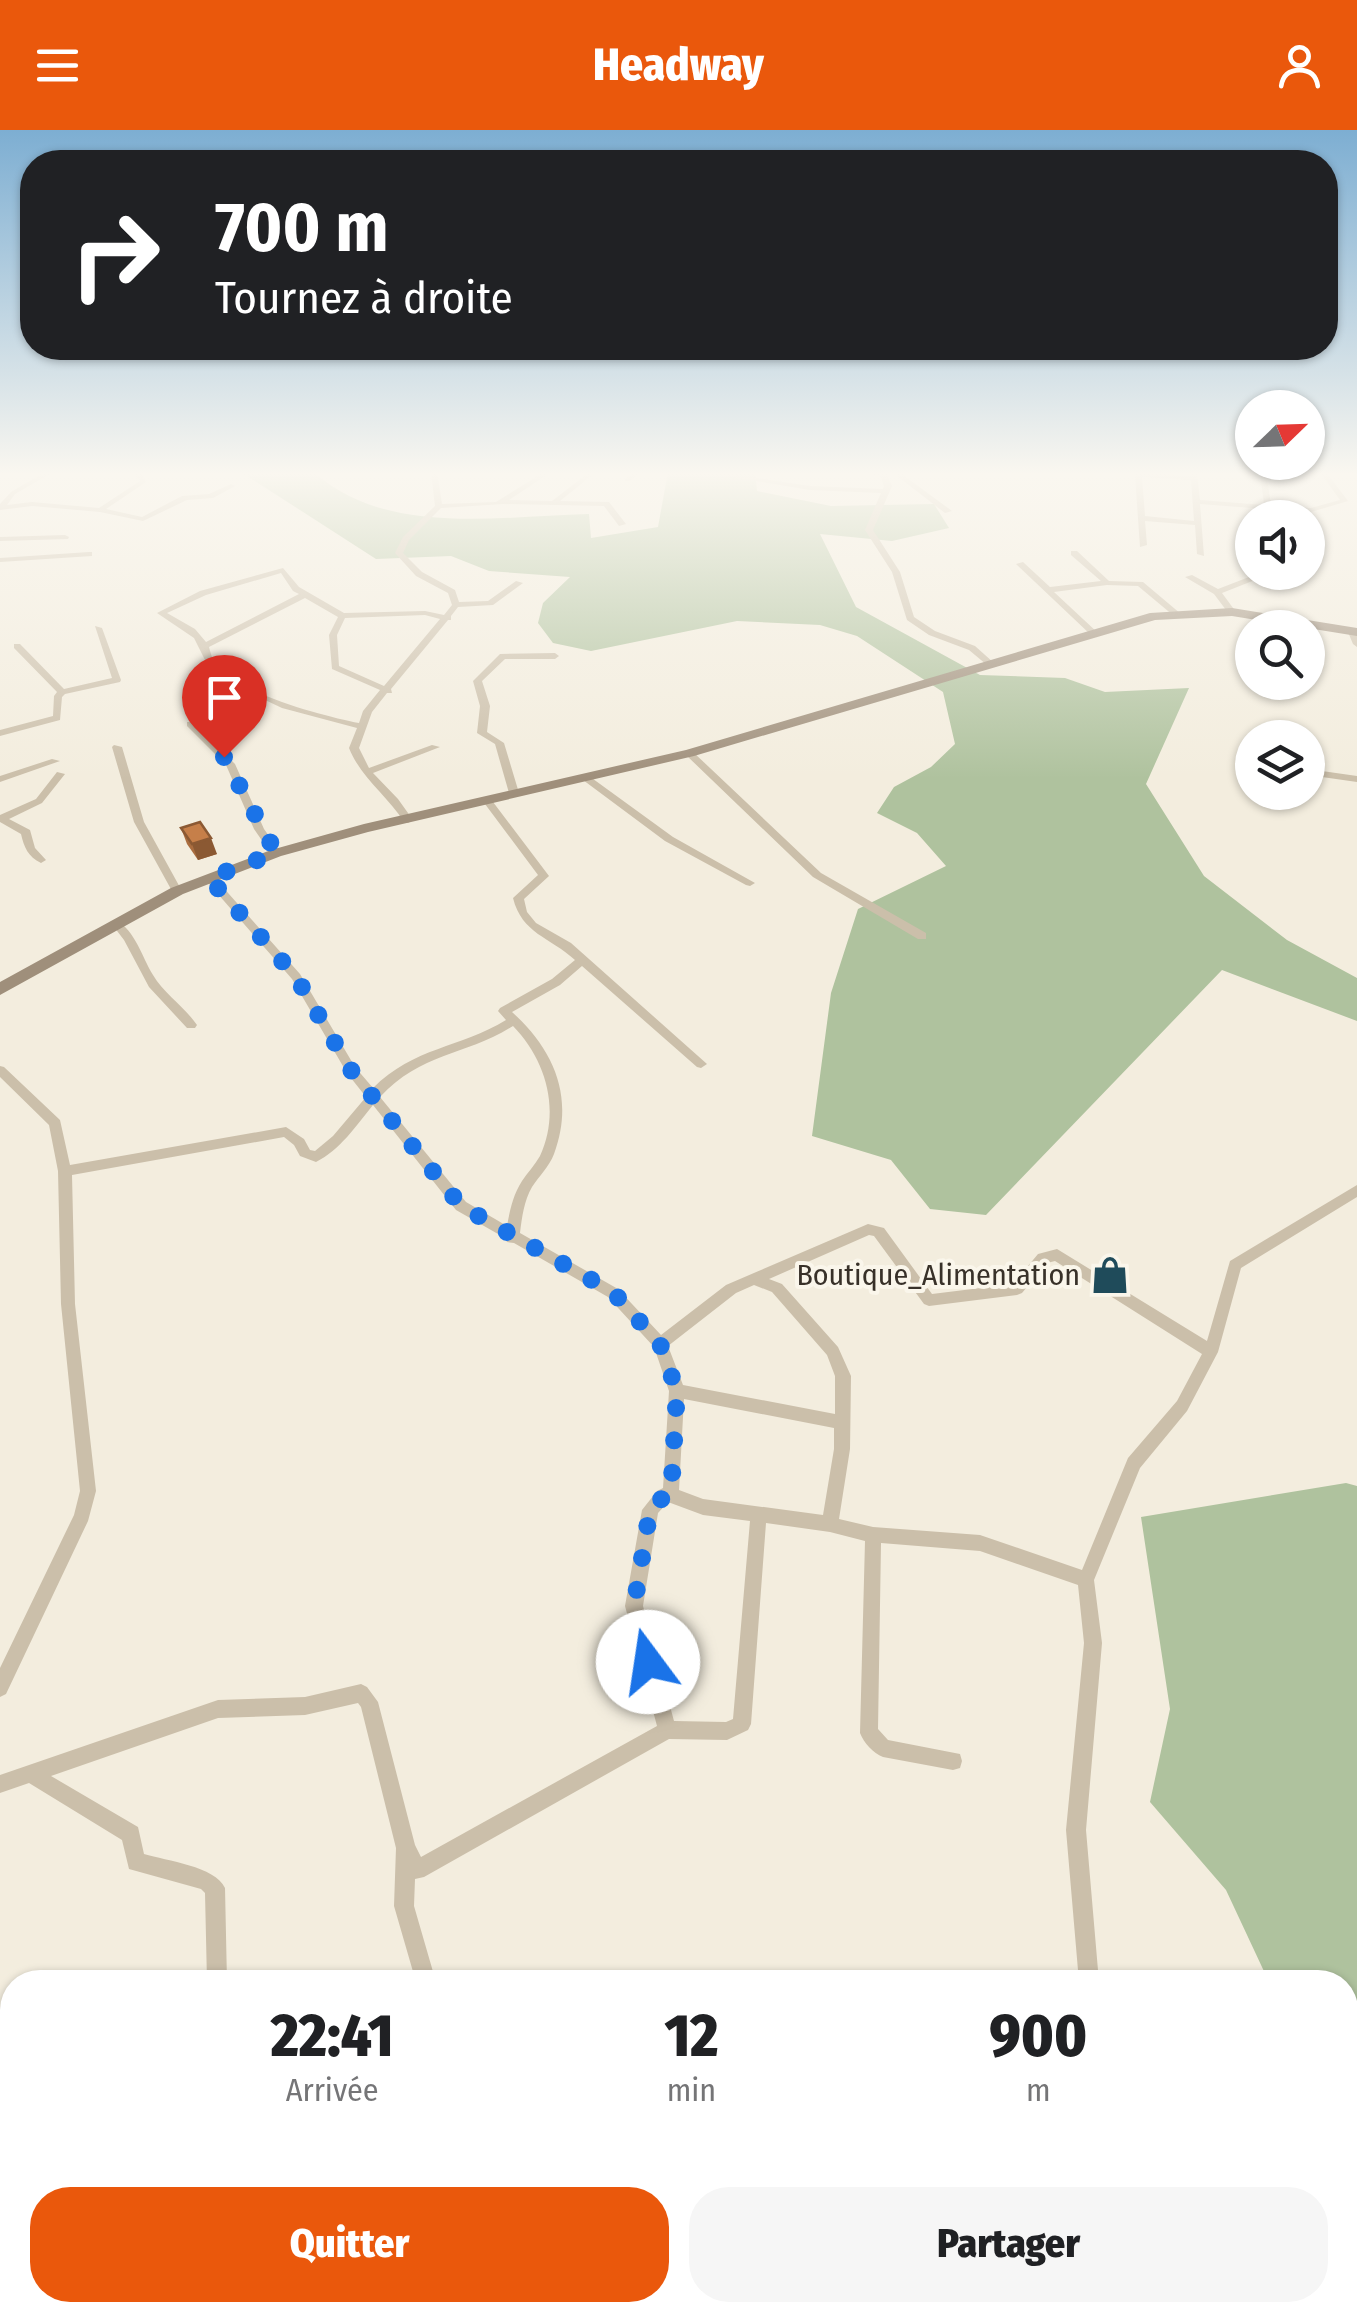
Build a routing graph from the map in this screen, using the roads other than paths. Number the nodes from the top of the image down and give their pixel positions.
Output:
1 (265, 574) edge
2 (285, 574) edge
3 (419, 574) edge
4 (897, 574) edge
5 (1031, 574) edge
6 (1097, 574) edge
7 (1189, 577) dead end
8 (519, 583) dead end
9 (1107, 583) junction
10 (1235, 585) edge
11 (1047, 590) junction
12 (1217, 592) junction
13 (306, 594) junction
14 (456, 605) junction
15 (1232, 612) junction
16 (1176, 614) junction
17 (342, 616) junction
18 (448, 618) junction
19 (98, 628) dead end
20 (1094, 633) junction
21 (1355, 636) edge
22 (16, 646) dead end
23 (204, 646) junction
24 (555, 656) dead end
25 (990, 663) junction
26 (390, 691) junction
27 (62, 692) junction
28 (190, 724) dead end
29 (359, 726) junction
30 (0, 734) edge
31 (435, 747) dead end
32 (117, 748) dead end
33 (689, 752) junction
34 (55, 762) dead end
35 (366, 772) junction
36 (60, 774) dead end
37 (1325, 774) edge
38 (586, 778) junction
39 (0, 779) edge
40 (1357, 779) edge
41 (514, 793) junction
42 (487, 800) junction
43 (1, 819) edge
44 (408, 820) junction
45 (276, 853) junction
46 (41, 860) dead end
47 (209, 878) junction
48 (750, 883) dead end
49 (176, 891) junction
50 (116, 923) junction
51 (922, 936) dead end
52 (582, 960) junction
53 (0, 989) edge
54 (514, 1020) junction
55 (192, 1025) dead end
56 (701, 1064) dead end
57 (0, 1070) edge
58 (372, 1092) junction
59 (65, 1171) junction
60 (1354, 1196) edge
61 (512, 1238) junction
62 (756, 1280) junction
63 (660, 1344) junction
64 (1211, 1352) junction
65 (677, 1391) junction
66 (843, 1423) junction
67 (671, 1494) junction
68 (759, 1514) junction
69 (830, 1524) junction
70 (873, 1535) junction
71 (1086, 1580) junction
72 (0, 1688) edge
73 (667, 1730) junction
74 (953, 1761) dead end
75 (31, 1774) junction
76 (0, 1784) edge
77 (406, 1848) junction
78 (217, 1970) edge
79 (423, 1970) edge
80 (1088, 1970) edge

1 - 23 street
2 - 13 street
3 - 14 street
4 - 25 street
5 - 11 street
6 - 9 street
7 - 12 street
8 - 14 street
9 - 11 street
9 - 16 street
10 - 12 street
11 - 20 street
12 - 15 street
13 - 17 street
13 - 23 street
14 - 18 street
15 - 16 main road
15 - 21 main road
16 - 20 main road
17 - 18 street
17 - 26 street
18 - 26 street
19 - 27 street
20 - 25 main road
22 - 27 street
23 - 29 street
24 - 41 street
25 - 33 main road
26 - 29 street
27 - 30 street
28 - 45 street
29 - 35 street
31 - 35 street
32 - 49 street
33 - 38 main road
33 - 51 street
34 - 39 street
35 - 44 street
36 - 43 street
37 - 40 street
38 - 41 main road
38 - 48 street
41 - 42 main road
42 - 44 main road
42 - 52 street
43 - 46 street
44 - 45 main road
45 - 47 main road
47 - 49 main road
47 - 58 street
49 - 50 main road
50 - 53 main road
50 - 55 street
52 - 54 street
52 - 56 street
54 - 58 street
54 - 61 street
57 - 59 street
58 - 59 street
58 - 61 street
59 - 72 street
60 - 64 street
61 - 63 street
62 - 63 street
62 - 64 street
62 - 66 street
63 - 65 street
64 - 71 street
65 - 66 street
65 - 67 street
66 - 69 street
67 - 68 street
67 - 73 street
68 - 69 street
68 - 73 street
69 - 70 street
70 - 71 street
70 - 74 street
71 - 80 street
73 - 77 street
75 - 76 street
75 - 77 street
75 - 78 street
77 - 79 street

